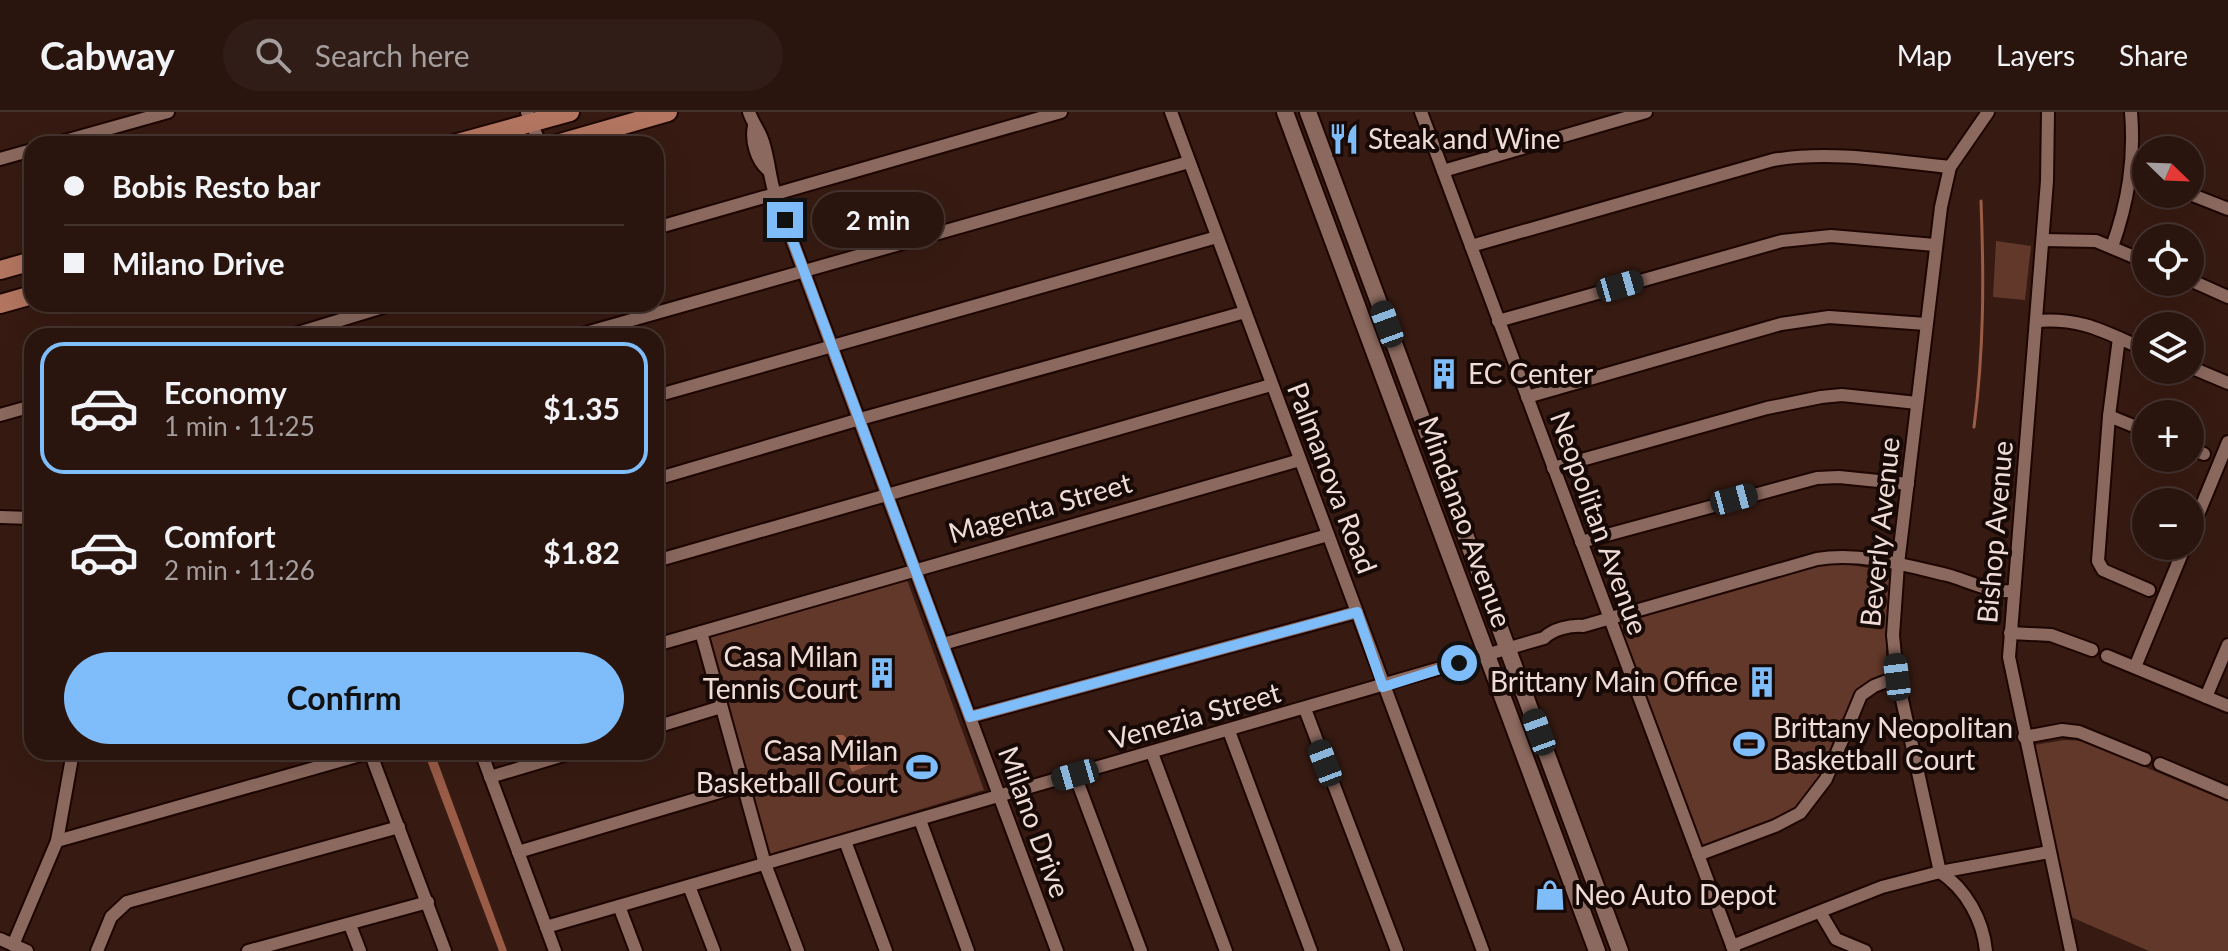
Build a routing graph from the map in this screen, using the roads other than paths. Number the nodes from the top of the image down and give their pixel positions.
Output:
1 (168, 112) edge
2 (570, 112) edge
3 (668, 112) edge
4 (749, 112) edge
5 (1061, 112) edge
6 (1171, 112) edge
7 (1285, 112) edge
8 (1308, 112) edge
9 (1421, 112) edge
10 (1646, 112) edge
11 (1988, 112) edge
12 (2048, 112) edge
13 (2131, 112) edge
14 (529, 117) edge
15 (82, 136) edge
16 (476, 136) edge
17 (537, 136) edge
18 (585, 136) edge
19 (24, 152) edge
20 (0, 159) edge
21 (1189, 162) junction
22 (1950, 167) junction
23 (2132, 170) joint
24 (1443, 171) junction
25 (775, 194) junction
26 (2204, 200) edge
27 (2228, 209) edge
28 (664, 226) edge
29 (1217, 237) junction
30 (2043, 240) junction
31 (1935, 245) junction
32 (1471, 246) junction
33 (2112, 247) junction
34 (2132, 256) edge
35 (24, 263) edge
36 (0, 270) edge
37 (805, 270) junction
38 (2204, 286) edge
39 (24, 297) edge
40 (2228, 297) edge
41 (0, 304) edge
42 (664, 310) edge
43 (367, 312) edge
44 (659, 312) edge
45 (1245, 312) junction
46 (1498, 321) junction
47 (2037, 321) junction
48 (1926, 324) junction
49 (314, 328) edge
50 (603, 328) edge
51 (2119, 338) junction
52 (2132, 344) edge
53 (833, 345) junction
54 (2204, 373) edge
55 (2228, 383) edge
56 (1271, 385) junction
57 (664, 394) edge
58 (1527, 397) junction
59 (1917, 403) junction
60 (24, 408) edge
61 (0, 415) edge
62 (2109, 416) junction
63 (860, 419) junction
64 (2132, 425) edge
65 (2228, 442) edge
66 (1300, 460) junction
67 (1553, 468) junction
68 (664, 477) edge
69 (1908, 484) junction
70 (887, 493) junction
71 (2204, 500) edge
72 (0, 517) edge
73 (24, 518) edge
74 (1328, 535) junction
75 (1581, 542) junction
76 (664, 559) edge
77 (2179, 560) edge
78 (1898, 564) junction
79 (915, 568) junction
80 (2013, 590) junction
81 (2149, 590) dead end
82 (1357, 612) junction
83 (1609, 618) junction
84 (701, 632) junction
85 (2010, 633) junction
86 (664, 643) edge
87 (943, 644) junction
88 (2228, 645) edge
89 (1508, 649) junction
90 (2092, 650) dead end
91 (1487, 656) junction
92 (2107, 656) dead end
93 (2135, 667) junction
94 (1897, 677) junction
95 (1383, 687) junction
96 (2206, 697) junction
97 (2228, 706) edge
98 (721, 707) junction
99 (1305, 709) junction
100 (970, 717) junction
101 (664, 725) edge
102 (1229, 731) junction
103 (2024, 737) junction
104 (1152, 753) junction
105 (2145, 759) dead end
106 (72, 760) edge
107 (342, 760) edge
108 (373, 760) edge
109 (484, 760) edge
110 (547, 760) edge
111 (2160, 764) dead end
112 (1075, 775) junction
113 (490, 777) junction
114 (743, 785) junction
115 (2228, 793) edge
116 (1000, 797) junction
117 (920, 820) junction
118 (399, 827) junction
119 (57, 841) junction
120 (845, 841) junction
121 (518, 852) junction
122 (2049, 852) junction
123 (1698, 855) junction
124 (765, 864) junction
125 (1940, 872) junction
126 (689, 886) junction
127 (428, 902) junction
128 (619, 906) junction
129 (1820, 912) junction
130 (350, 925) junction
131 (546, 927) junction
132 (0, 939) edge
133 (13, 945) junction
134 (1733, 948) edge
135 (27, 951) edge
136 (97, 951) edge
137 (248, 951) edge
138 (360, 951) edge
139 (445, 951) edge
140 (555, 951) edge
141 (636, 951) edge
142 (714, 951) edge
143 (798, 951) edge
144 (886, 951) edge
145 (968, 951) edge
146 (1057, 951) edge
147 (1141, 951) edge
148 (1226, 951) edge
149 (1311, 951) edge
150 (1397, 951) edge
151 (1483, 951) edge
152 (1597, 951) edge
153 (1620, 951) edge
154 (1865, 951) edge
155 (1986, 951) edge
156 (2071, 951) edge

1 - 15 street
2 - 14 main road
3 - 18 main road
4 - 25 street, Milano Drive
5 - 25 street
6 - 21 street, Palmanova Road
7 - 91 main road, Mindanao Avenue
8 - 89 main road, Mindanao Avenue
9 - 24 street, Neopolitan Avenue
10 - 24 street
11 - 22 street, Beverly Avenue
12 - 30 street, Bishop Avenue
13 - 23 street
14 - 16 main road
14 - 17 street
19 - 20 street
21 - 29 street, Palmanova Road
21 - 37 street
22 - 31 street, Beverly Avenue
22 - 32 street
23 - 33 street
24 - 32 street, Neopolitan Avenue
25 - 28 street
25 - 37 street, Milano Drive
26 - 27 street
29 - 45 street, Palmanova Road
29 - 53 street
30 - 33 street
30 - 47 street, Bishop Avenue
31 - 46 street
31 - 48 street, Beverly Avenue
32 - 46 street, Neopolitan Avenue
33 - 34 street
35 - 36 main road
37 - 42 street
37 - 53 street, Milano Drive
38 - 40 street
39 - 41 main road
43 - 49 street
44 - 50 street
45 - 56 street, Palmanova Road
45 - 63 street
46 - 58 street, Neopolitan Avenue
47 - 51 street
47 - 80 street, Bishop Avenue
48 - 58 street
48 - 59 street, Beverly Avenue
51 - 52 street
51 - 62 street
53 - 57 street
53 - 63 street, Milano Drive
54 - 55 street
56 - 66 street, Palmanova Road
56 - 70 street
58 - 67 street, Neopolitan Avenue
59 - 67 street
59 - 69 street, Beverly Avenue
60 - 61 street
62 - 64 street
62 - 81 street
63 - 68 street
63 - 70 street, Milano Drive
65 - 71 street
66 - 74 street, Palmanova Road
66 - 79 street, Magenta Street
67 - 75 street, Neopolitan Avenue
69 - 75 street
69 - 78 street, Beverly Avenue
70 - 76 street
70 - 79 street, Milano Drive
72 - 73 street
74 - 82 street, Palmanova Road
74 - 87 street
75 - 83 street, Neopolitan Avenue
77 - 93 street
78 - 80 street, Venezia Street
78 - 83 street, Venezia Street
78 - 94 street, Beverly Avenue
79 - 84 street, Magenta Street
79 - 87 street, Milano Drive
80 - 85 street, Bishop Avenue
82 - 95 street, Palmanova Road
82 - 100 street
83 - 89 street, Venezia Street
83 - 123 street, Neopolitan Avenue
84 - 86 street, Magenta Street
84 - 98 street
85 - 90 street
85 - 103 street, Bishop Avenue
87 - 100 street, Milano Drive
88 - 96 street
89 - 91 street, Venezia Street
89 - 153 main road, Mindanao Avenue
91 - 95 street, Venezia Street
91 - 152 main road, Mindanao Avenue
92 - 93 street
93 - 96 street
94 - 123 street
94 - 125 street, Beverly Avenue
95 - 99 street, Venezia Street
95 - 151 street, Palmanova Road
96 - 97 street
98 - 101 street
98 - 114 street
99 - 102 street, Venezia Street
99 - 150 street
100 - 116 street, Milano Drive
102 - 104 street, Venezia Street
102 - 149 street
103 - 105 street
103 - 122 street, Bishop Avenue
104 - 112 street, Venezia Street
104 - 148 street
106 - 119 street
107 - 119 street
108 - 118 street
109 - 113 street
110 - 113 street
111 - 115 street
112 - 116 street, Venezia Street
112 - 147 street
113 - 121 street
114 - 121 street
114 - 124 street
116 - 117 street, Venezia Street
116 - 146 street, Milano Drive
117 - 120 street, Venezia Street
117 - 145 street
118 - 127 street
118 - 136 street
119 - 133 street
120 - 124 street, Venezia Street
120 - 144 street
121 - 131 street
122 - 125 street
122 - 156 street, Bishop Avenue
123 - 134 street, Neopolitan Avenue
124 - 126 street, Venezia Street
124 - 143 street
125 - 129 street
125 - 155 street
126 - 128 street, Venezia Street
126 - 142 street
127 - 130 street
127 - 139 street
128 - 131 street, Venezia Street
128 - 141 street
129 - 134 street
129 - 154 street
130 - 137 street
130 - 138 street
131 - 140 street
132 - 133 street
133 - 135 street

